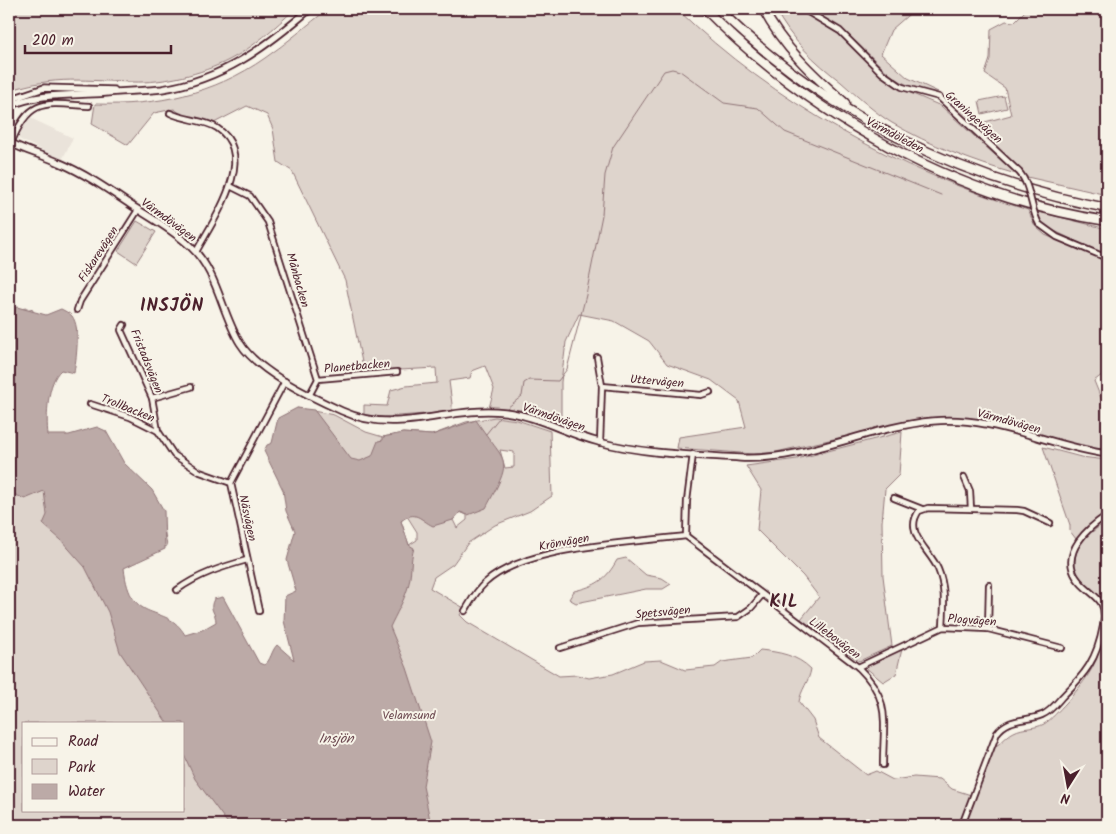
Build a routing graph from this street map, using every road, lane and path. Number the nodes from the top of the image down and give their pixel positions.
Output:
1 (310, 9) edge
2 (698, 9) edge
3 (705, 9) edge
4 (718, 9) edge
5 (763, 9) edge
6 (803, 9) edge
7 (750, 51) junction
8 (122, 91) junction
9 (9, 100) edge
10 (9, 106) edge
11 (89, 106) dead end
12 (170, 113) dead end
13 (862, 118) junction
14 (10, 143) edge
15 (230, 186) junction
16 (1107, 208) edge
17 (138, 210) junction
18 (1107, 221) edge
19 (196, 252) junction
20 (1107, 258) edge
21 (77, 310) dead end
22 (124, 325) dead end
23 (597, 357) dead end
24 (397, 372) dead end
25 (318, 379) junction
26 (285, 381) junction
27 (602, 386) junction
28 (191, 387) dead end
29 (710, 392) dead end
30 (310, 394) junction
31 (152, 398) junction
32 (90, 404) dead end
33 (158, 431) junction
34 (600, 443) junction
35 (693, 454) junction
36 (1107, 454) edge
37 (964, 476) dead end
38 (231, 483) junction
39 (894, 498) dead end
40 (971, 509) junction
41 (922, 510) junction
42 (1107, 515) edge
43 (1050, 523) dead end
44 (686, 536) junction
45 (247, 560) junction
46 (989, 585) dead end
47 (178, 590) dead end
48 (762, 595) junction
49 (259, 611) dead end
50 (465, 611) dead end
51 (943, 627) junction
52 (988, 629) junction
53 (560, 648) dead end
54 (1062, 648) dead end
55 (858, 667) junction
56 (883, 764) dead end
57 (962, 825) edge

1 - 8 main road
2 - 7 highway
3 - 7 highway, Värmdöleden
4 - 13 highway, Värmdöleden
5 - 13 highway
6 - 20 street, Graningevägen, bridge
7 - 18 highway, Värmdöleden
8 - 9 main road
8 - 10 main road
11 - 14 street
12 - 15 street
13 - 16 highway, Värmdöleden
14 - 17 main road, Värmdövägen
15 - 19 street
15 - 25 street, Månbacken
17 - 19 main road, Värmdövägen
17 - 21 street, Fiskarevägen
19 - 26 main road, Värmdövägen
22 - 31 street, Fristadsvägen
23 - 27 street
24 - 25 street, Planetbacken
25 - 30 street
26 - 30 main road, Värmdövägen
26 - 38 street, Näsvägen
27 - 29 street, Uttervägen
27 - 34 street
28 - 31 street
30 - 34 main road, Värmdövägen
31 - 33 street, Fristadsvägen
32 - 33 street, Trollbacken
33 - 38 street, Fristadsvägen
34 - 35 main road, Värmdövägen
35 - 36 main road, Värmdövägen
35 - 44 street
37 - 40 street
38 - 45 street, Näsvägen
39 - 41 street
40 - 41 street
40 - 43 street
41 - 51 street
42 - 57 street
44 - 48 street, Lillebovägen
44 - 50 street, Krönvägen
45 - 47 street
45 - 49 street, Näsvägen
46 - 52 street
48 - 53 street, Spetsvägen
48 - 55 street, Lillebovägen
51 - 52 street, Plogvägen
51 - 55 street, Plogvägen
52 - 54 street, Plogvägen
55 - 56 street, Lillebovägen

